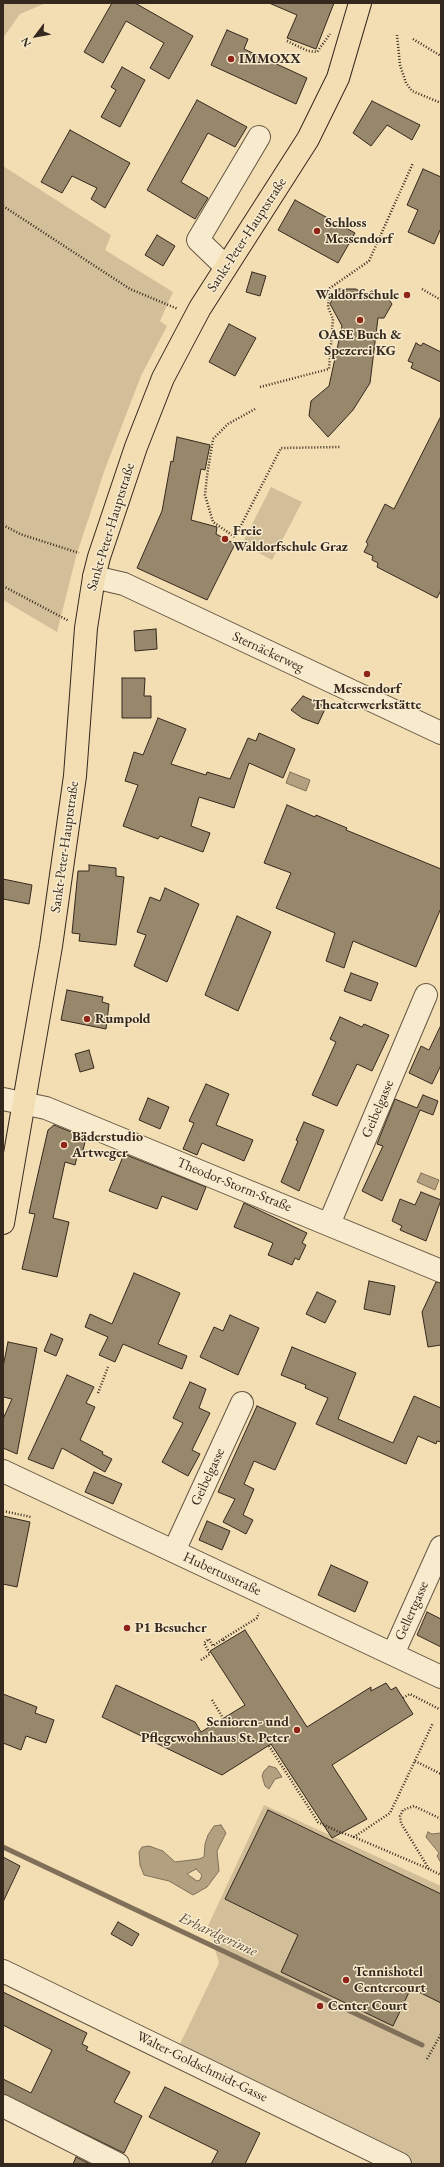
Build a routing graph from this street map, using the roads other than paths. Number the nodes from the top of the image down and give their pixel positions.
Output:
1 (360, 3) edge
2 (259, 137) dead end
3 (226, 267) junction
4 (94, 577) junction
5 (441, 733) edge
6 (426, 995) dead end
7 (3, 1099) edge
8 (24, 1104) junction
9 (3, 1219) edge
10 (329, 1224) junction
11 (441, 1271) edge
12 (242, 1403) dead end
13 (3, 1472) edge
14 (441, 1547) edge
15 (174, 1551) junction
16 (393, 1654) junction
17 (441, 1677) edge
18 (3, 1971) edge
19 (3, 2106) edge
20 (118, 2164) edge
21 (400, 2164) edge

1 - 3 main road, Sankt-Peter-Hauptstraße
2 - 3 street
3 - 4 main road, Sankt-Peter-Hauptstraße
4 - 5 street, Sternäckerweg
4 - 8 main road, Sankt-Peter-Hauptstraße
6 - 10 street, Geibelgasse
7 - 8 street
8 - 9 main road, Sankt-Peter-Hauptstraße
8 - 10 street, Theodor-Storm-Straße
10 - 11 street, Theodor-Storm-Straße
12 - 15 street, Geibelgasse
13 - 15 street, Hubertusstraße
14 - 16 street, Gellertgasse
15 - 16 street, Hubertusstraße
16 - 17 street, Hubertusstraße
18 - 21 street, Walter-Goldschmidt-Gasse
19 - 20 street

